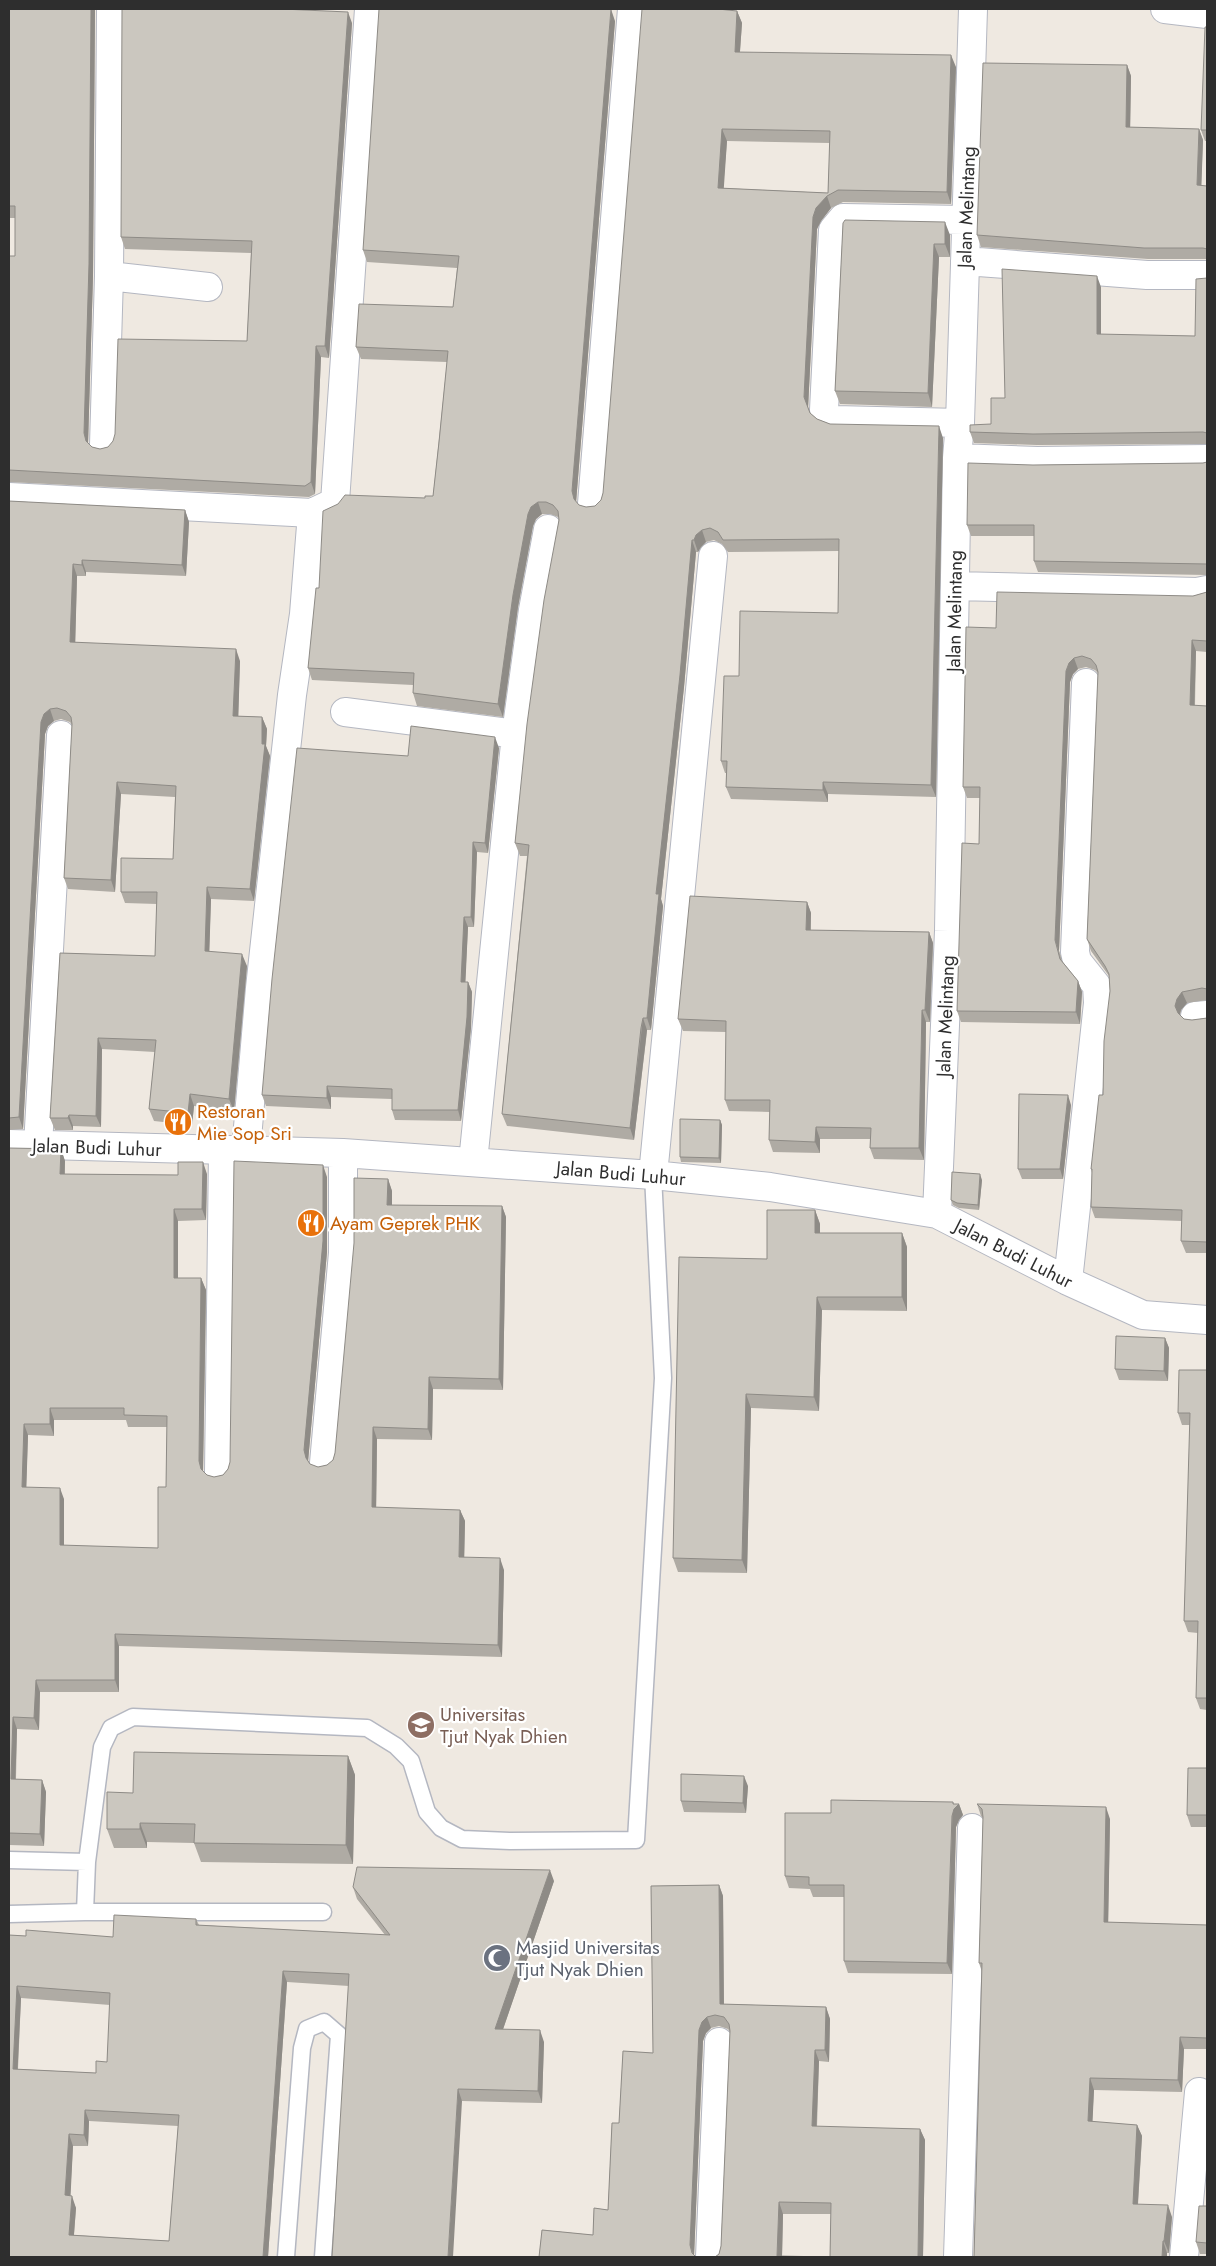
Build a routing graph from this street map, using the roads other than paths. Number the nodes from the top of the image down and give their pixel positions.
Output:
1 (112, 9) edge
2 (369, 9) edge
3 (632, 9) edge
4 (973, 9) edge
5 (1165, 9) edge
6 (1207, 14) edge
7 (965, 220) junction
8 (965, 261) junction
9 (1207, 275) edge
10 (109, 276) junction
11 (208, 287) dead end
12 (960, 424) junction
13 (104, 445) dead end
14 (958, 458) junction
15 (1207, 459) edge
16 (9, 497) edge
17 (592, 504) edge
18 (312, 513) junction
19 (548, 529) dead end
20 (713, 556) dead end
21 (955, 586) junction
22 (1207, 590) edge
23 (1086, 683) dead end
24 (345, 712) dead end
25 (516, 734) junction
26 (61, 735) dead end
27 (9, 1144) edge
28 (38, 1146) junction
29 (234, 1150) junction
30 (343, 1153) junction
31 (473, 1162) junction
32 (653, 1175) junction
33 (937, 1214) junction
34 (1068, 1281) junction
35 (1207, 1320) edge
36 (324, 1463) dead end
37 (219, 1473) dead end
38 (972, 1828) dead end
39 (9, 1860) edge
40 (87, 1862) junction
41 (85, 1912) junction
42 (322, 1912) dead end
43 (9, 1914) edge
44 (719, 2042) dead end
45 (1199, 2092) dead end
46 (286, 2257) edge
47 (323, 2257) edge
48 (710, 2257) edge
49 (958, 2257) edge
50 (1184, 2257) edge

1 - 10 street
2 - 18 street
3 - 17 street
4 - 7 street, Jalan Melintang
5 - 6 street
7 - 8 street, Jalan Melintang
7 - 12 street
8 - 9 street
8 - 12 street, Jalan Melintang
10 - 11 street
10 - 13 street
12 - 14 street, Jalan Melintang
14 - 15 street
14 - 21 street, Jalan Melintang
16 - 18 street
18 - 29 street
19 - 25 street
20 - 32 street
21 - 22 street
21 - 33 street, Jalan Melintang
23 - 34 street
24 - 25 street
25 - 31 street
26 - 28 street
27 - 28 street, Jalan Budi Luhur
28 - 29 street, Jalan Budi Luhur
29 - 30 street, Jalan Budi Luhur
29 - 37 street
30 - 31 street, Jalan Budi Luhur
30 - 36 street
31 - 32 street, Jalan Budi Luhur
32 - 33 street, Jalan Budi Luhur
32 - 40 lane
33 - 34 street, Jalan Budi Luhur
34 - 35 street, Jalan Budi Luhur
38 - 49 street
39 - 40 lane
40 - 41 lane
41 - 42 lane
41 - 43 lane
44 - 48 street
45 - 50 street
46 - 47 lane

